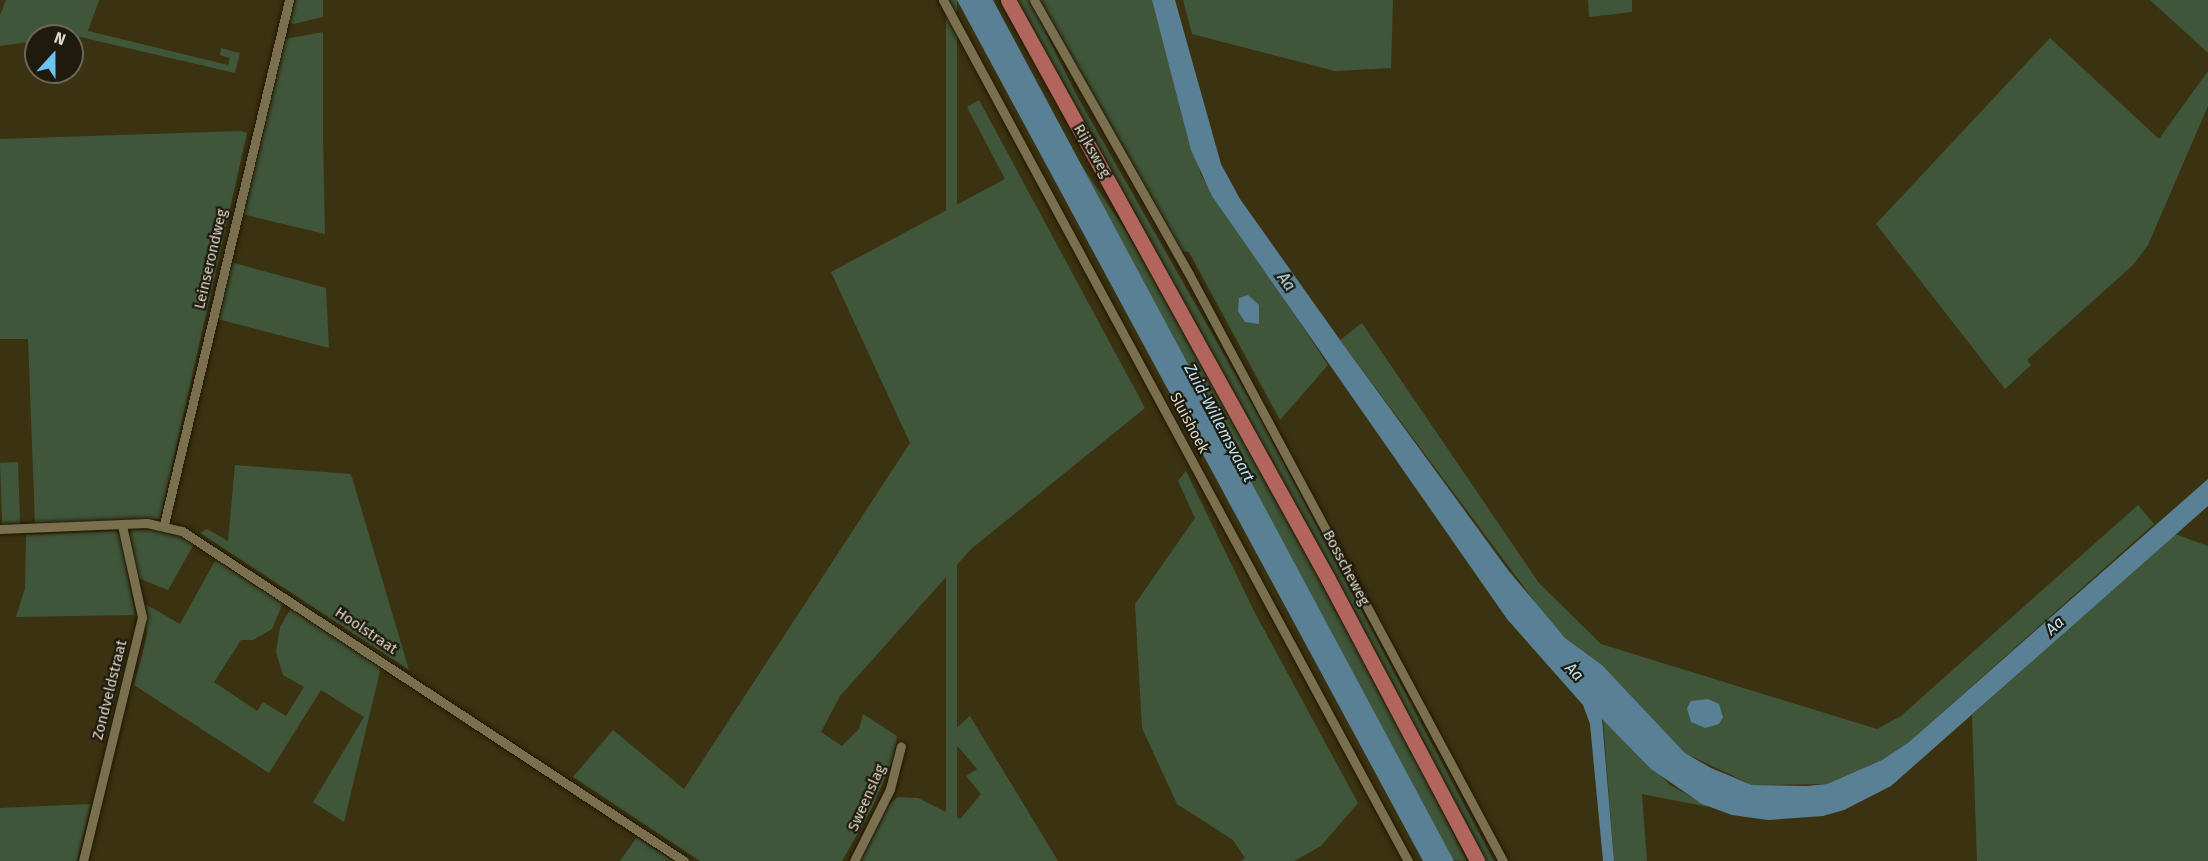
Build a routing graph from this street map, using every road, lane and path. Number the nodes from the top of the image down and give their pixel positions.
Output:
1 (289, 0) edge
2 (943, 0) edge
3 (1008, 0) edge
4 (1034, 0) edge
5 (1190, 274) joint
6 (1177, 302) joint
7 (164, 524) junction
8 (123, 525) junction
9 (0, 530) edge
10 (901, 746) dead end
11 (83, 861) edge
12 (684, 861) edge
13 (854, 861) edge
14 (1408, 861) edge
15 (1477, 861) edge
16 (1503, 861) edge

1 - 7 street, Leinserondweg
2 - 14 street, Sluishoek
3 - 6 main road, Rijksweg
4 - 5 street, Rijksweg
5 - 16 street, Bosscheweg
6 - 15 main road, Bosscheweg
7 - 8 street, Hoolstraat
7 - 12 street, Hoolstraat
8 - 9 street, Hoolstraat
8 - 11 street, Zondveldstraat
10 - 13 street, Sweenslag

